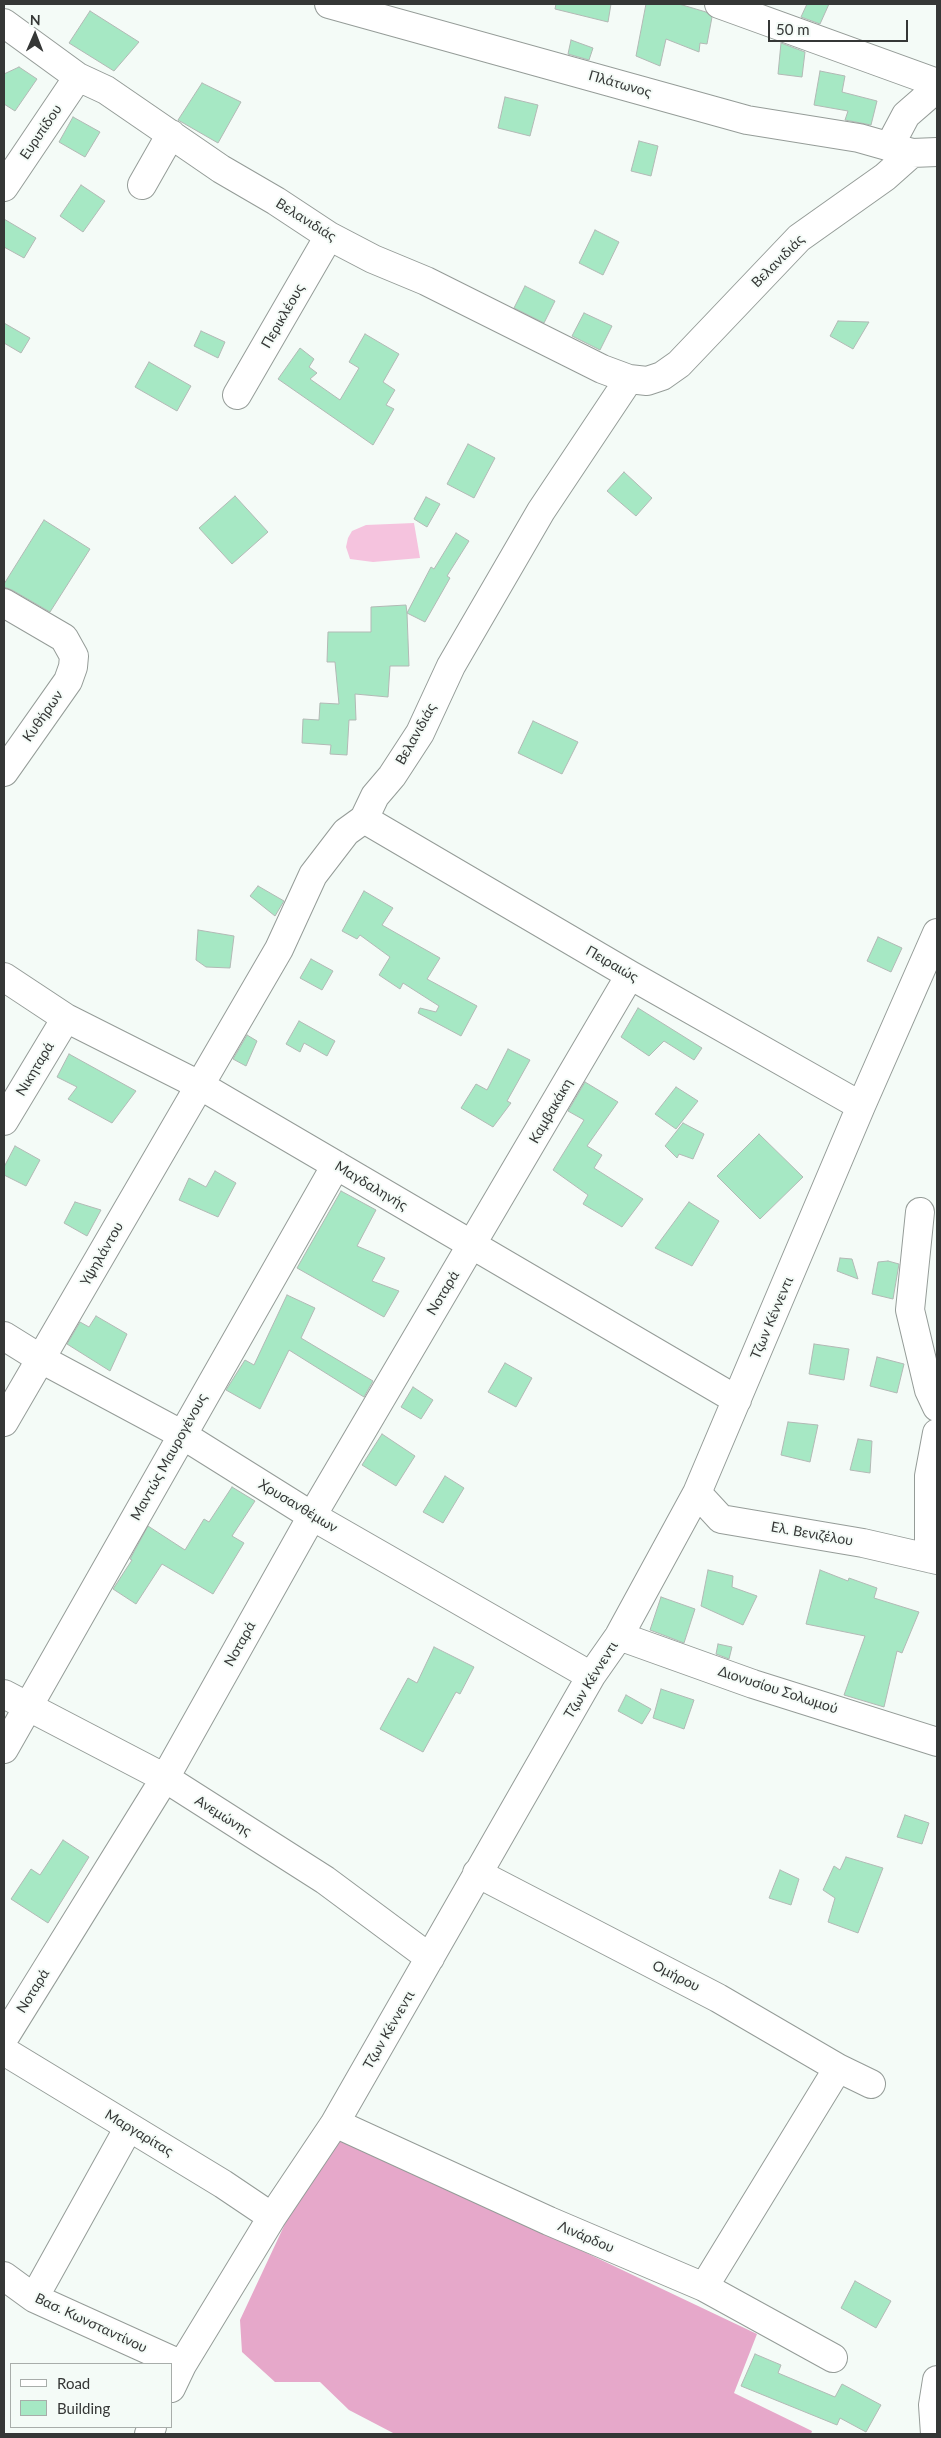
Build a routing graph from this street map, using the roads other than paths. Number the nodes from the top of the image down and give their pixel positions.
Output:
1 (329, 4) edge
2 (719, 4) edge
3 (4, 23) edge
4 (78, 77) junction
5 (937, 83) edge
6 (937, 88) edge
7 (172, 134) junction
8 (913, 151) edge
9 (142, 185) dead end
10 (4, 187) edge
11 (329, 236) junction
12 (629, 378) junction
13 (236, 395) dead end
14 (4, 603) edge
15 (4, 772) edge
16 (364, 819) junction
17 (937, 933) edge
18 (630, 975) junction
19 (4, 977) edge
20 (66, 1018) junction
21 (201, 1086) junction
22 (861, 1106) junction
23 (4, 1120) edge
24 (336, 1165) junction
25 (920, 1212) dead end
26 (471, 1246) junction
27 (4, 1336) edge
28 (41, 1359) junction
29 (737, 1400) junction
30 (937, 1407) edge
31 (4, 1422) edge
32 (937, 1433) edge
33 (181, 1434) junction
34 (697, 1493) junction
35 (312, 1516) junction
36 (935, 1560) edge
37 (618, 1636) junction
38 (591, 1676) junction
39 (4, 1694) edge
40 (28, 1708) junction
41 (937, 1742) edge
42 (4, 1749) edge
43 (165, 1778) junction
44 (477, 1873) junction
45 (430, 1958) junction
46 (4, 2038) edge
47 (4, 2052) edge
48 (838, 2068) junction
49 (872, 2084) dead end
50 (335, 2123) junction
51 (129, 2127) junction
52 (272, 2217) junction
53 (4, 2276) edge
54 (704, 2287) junction
55 (34, 2298) junction
56 (833, 2358) dead end
57 (152, 2363) edge
58 (177, 2377) edge
59 (937, 2380) edge
60 (935, 2434) edge

1 - 8 street, Πλάτωνος
2 - 5 street
3 - 4 street, Βελανιδιάς
4 - 7 street, Βελανιδιάς
4 - 10 street, Ευριπίδου
6 - 8 street
7 - 9 street
7 - 11 street, Βελανιδιάς
8 - 12 street, Βελανιδιάς
11 - 12 street, Βελανιδιάς
11 - 13 street, Περικλέους
12 - 16 street, Βελανιδιάς
14 - 15 street, Κυθήρων
16 - 18 street, Πειραιώς
16 - 21 street, Βελανιδιάς
17 - 22 street, Τζων Κέννεντι
18 - 22 street, Πειραιώς
18 - 26 street, Καμβακάκη
19 - 20 street, Μαγδαληνής
20 - 21 street, Μαγδαληνής
20 - 23 street, Νικηταρά
21 - 24 street, Μαγδαληνής
21 - 28 street, Υψηλάντου
22 - 29 street, Τζων Κέννεντι
24 - 26 street, Μαγδαληνής
24 - 33 street, Μαντώς Μαυρογένους
25 - 30 street
26 - 29 street, Μαγδαληνής
26 - 35 street, Νοταρά
27 - 28 street, Χρυσανθέμων
28 - 31 street, Υψηλάντου
28 - 33 street, Χρυσανθέμων
29 - 34 street, Τζων Κέννεντι
32 - 36 street
33 - 35 street, Χρυσανθέμων
33 - 40 street, Μαντώς Μαυρογένους
34 - 36 street, Ελ. Βενιζέλου
34 - 37 street, Τζων Κέννεντι
35 - 38 street, Χρυσανθέμων
35 - 43 street, Νοταρά
37 - 38 street, Τζων Κέννεντι
37 - 41 street, Διονυσίου Σολωμού
38 - 44 street, Τζων Κέννεντι
39 - 40 street, Ανεμώνης
40 - 42 street, Μαντώς Μαυρογένους
40 - 43 street, Ανεμώνης
43 - 45 street, Ανεμώνης
43 - 46 street, Νοταρά
44 - 45 street, Τζων Κέννεντι
44 - 48 street, Ομήρου
45 - 50 street, Τζων Κέννεντι
47 - 51 street, Μαργαρίτας
48 - 49 street, Ομήρου
48 - 54 street
50 - 52 street, Τζων Κέννεντι
50 - 54 street, Λινάρδου
51 - 52 street, Μαργαρίτας
51 - 55 street
52 - 58 street, Τζων Κέννεντι
53 - 55 street, Βασ. Κωνσταντίνου
54 - 56 street, Λινάρδου
55 - 57 street, Βασ. Κωνσταντίνου
59 - 60 street

